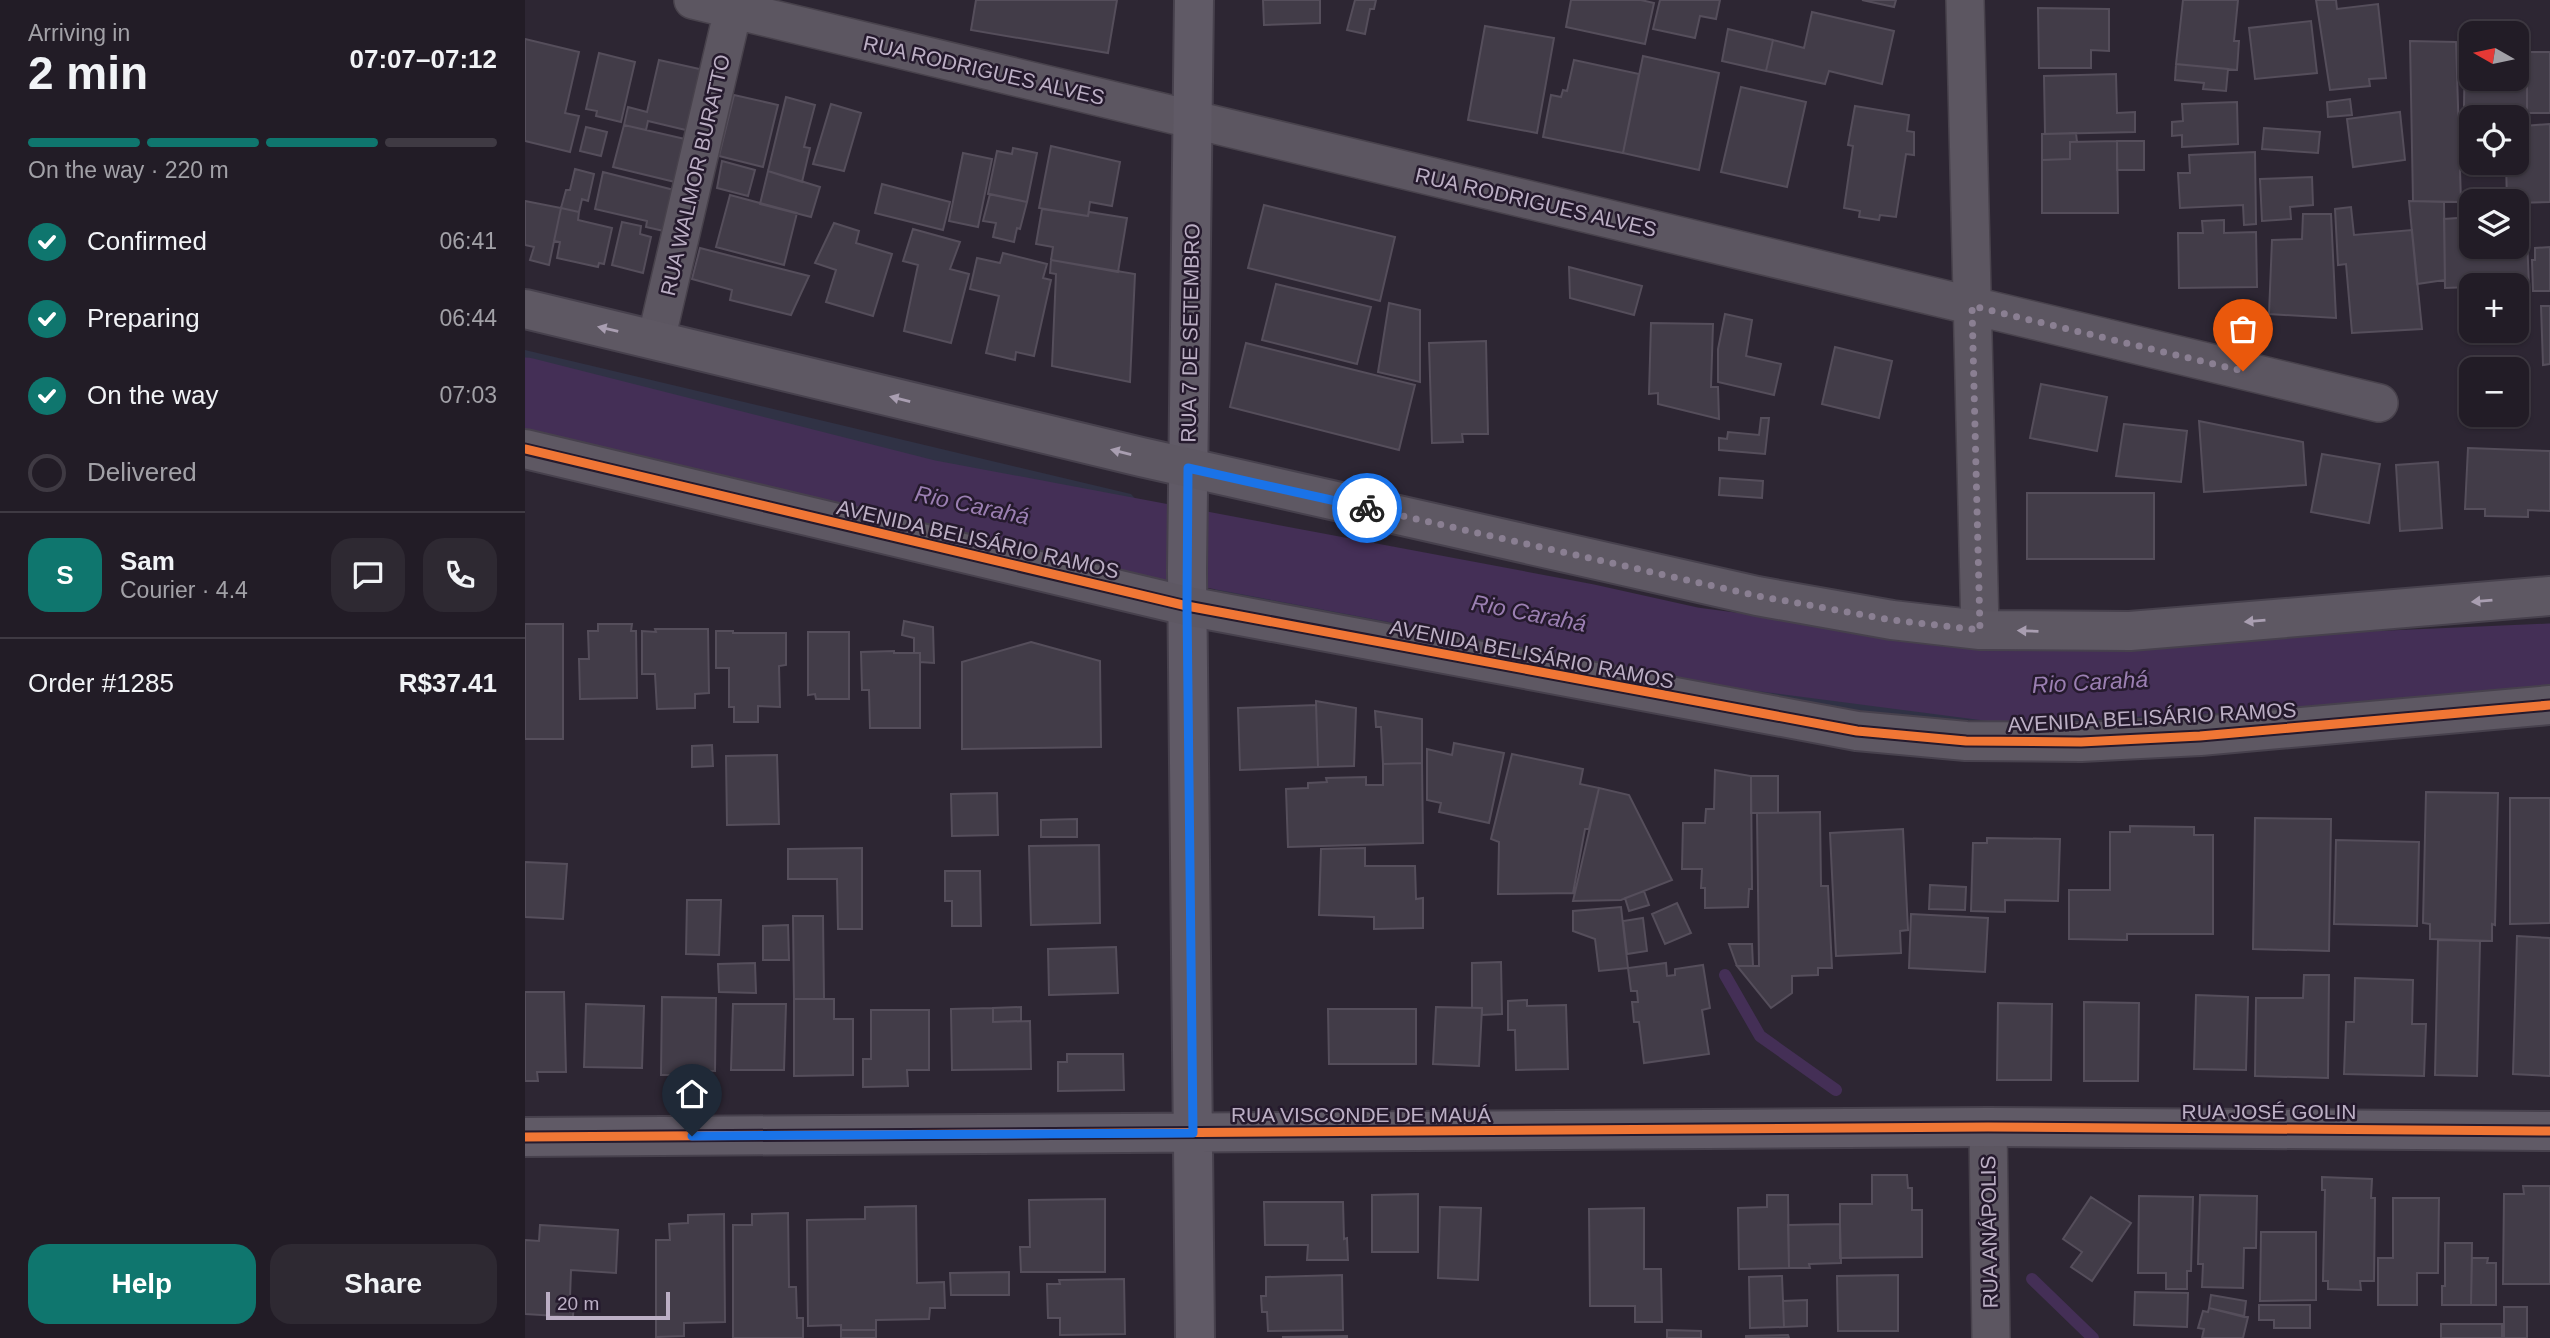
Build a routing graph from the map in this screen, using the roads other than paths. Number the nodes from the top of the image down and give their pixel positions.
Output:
1 (693, 0) edge
2 (1193, 0) edge
3 (1965, 0) edge
4 (733, 10) junction
5 (1193, 120) junction
6 (1972, 306) junction
7 (525, 309) edge
8 (656, 340) junction
9 (2379, 403) dead end
10 (525, 449) edge
11 (1188, 468) junction
12 (1187, 589) junction
13 (2550, 596) edge
14 (1980, 630) junction
15 (2550, 705) edge
16 (1988, 1127) junction
17 (2550, 1131) edge
18 (1193, 1133) junction
19 (525, 1137) edge
20 (1195, 1338) edge
21 (1991, 1338) edge

1 - 4 street, RUA RODRIGUES ALVES
2 - 5 street, RUA 7 DE SETEMBRO
3 - 6 street
4 - 5 street, RUA RODRIGUES ALVES
4 - 8 street, RUA WALMOR BURATTO
5 - 6 street, RUA RODRIGUES ALVES
5 - 11 street, RUA 7 DE SETEMBRO
6 - 9 street, RUA RODRIGUES ALVES
6 - 14 street
8 -> 7 main road
11 -> 8 main road
10 - 12 main road, AVENIDA BELISÁRIO RAMOS
11 - 12 street, RUA 7 DE SETEMBRO
11 - 14 main road
12 - 15 main road, AVENIDA BELISÁRIO RAMOS
12 - 18 street, RUA 7 DE SETEMBRO
13 -> 14 main road
16 - 17 street, RUA JOSÉ GOLIN
16 - 18 street, RUA VISCONDE DE MAUÁ
16 - 21 street, RUA ANÁPOLIS
18 - 19 street, RUA VISCONDE DE MAUÁ
18 - 20 street, RUA 7 DE SETEMBRO

